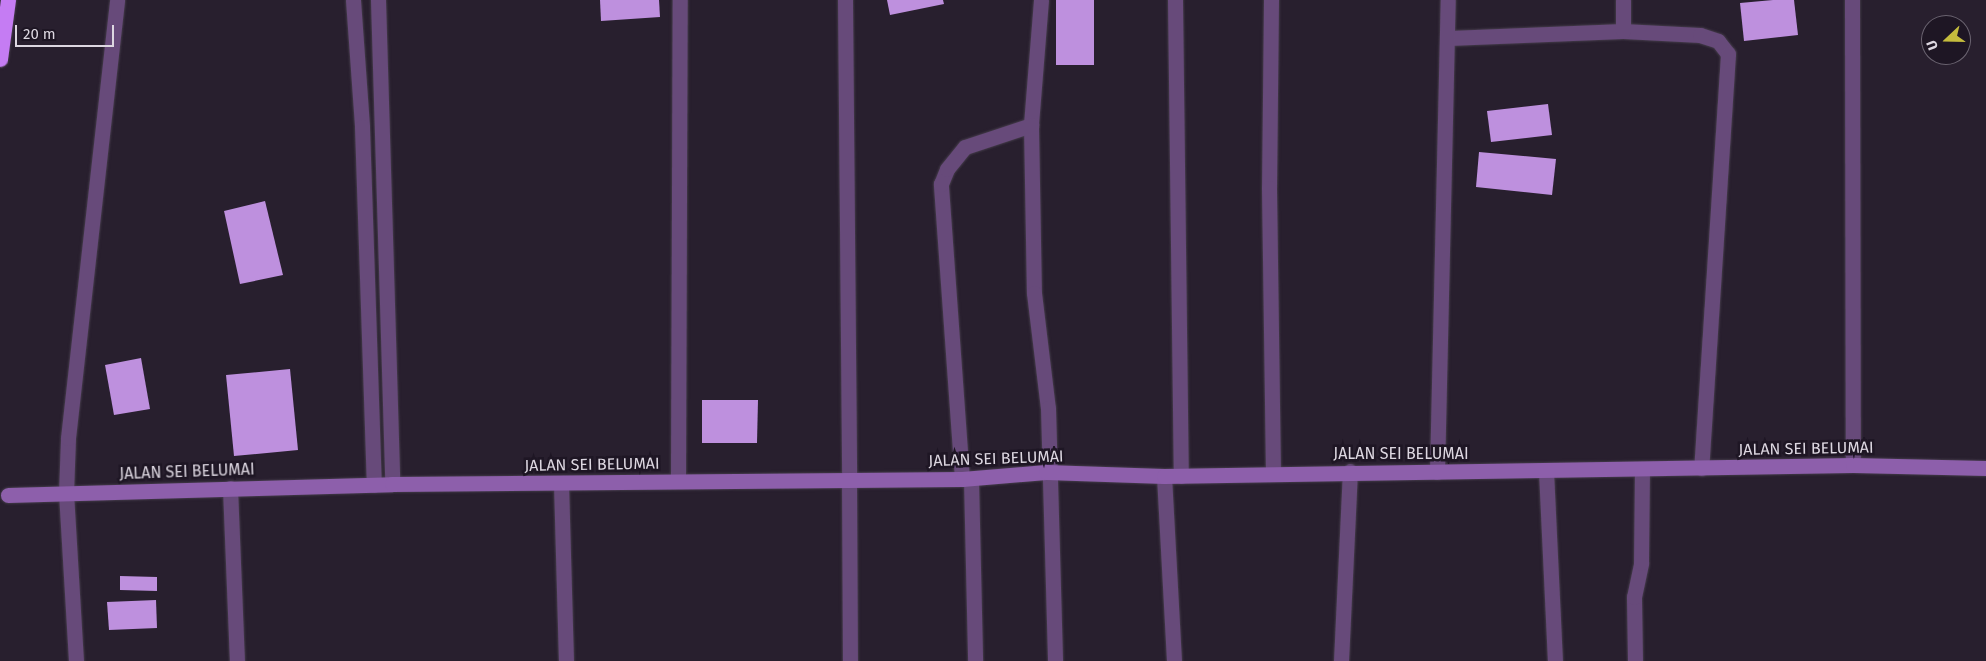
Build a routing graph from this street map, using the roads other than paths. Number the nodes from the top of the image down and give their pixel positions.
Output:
1 (8, 0) edge
2 (117, 0) edge
3 (353, 0) edge
4 (378, 0) edge
5 (680, 0) edge
6 (845, 0) edge
7 (1041, 0) edge
8 (1175, 0) edge
9 (1271, 0) edge
10 (1448, 0) edge
11 (1623, 0) edge
12 (1852, 0) edge
13 (1623, 31) junction
14 (1449, 38) junction
15 (0, 59) edge
16 (1031, 125) junction
17 (1853, 465) junction
18 (1701, 468) junction
19 (1986, 468) edge
20 (1642, 469) junction
21 (1546, 470) junction
22 (1350, 471) junction
23 (1051, 472) junction
24 (1436, 472) junction
25 (1273, 473) junction
26 (1164, 476) junction
27 (1181, 476) junction
28 (849, 479) junction
29 (967, 479) junction
30 (678, 481) junction
31 (561, 483) junction
32 (392, 484) junction
33 (374, 485) junction
34 (230, 488) junction
35 (66, 493) junction
36 (8, 495) dead end
37 (76, 661) edge
38 (237, 661) edge
39 (566, 661) edge
40 (850, 661) edge
41 (975, 661) edge
42 (1055, 661) edge
43 (1174, 661) edge
44 (1341, 661) edge
45 (1555, 661) edge
46 (1635, 661) edge

1 - 15 highway
2 - 35 street
3 - 33 street
4 - 32 street
5 - 30 street
6 - 28 street
7 - 16 street
8 - 27 street
9 - 25 street
10 - 14 street
11 - 13 street
12 - 17 street
13 - 14 street
13 - 18 street
14 - 24 street
16 - 23 street
16 - 29 street
17 - 18 street, JALAN SEI BELUMAI
17 - 19 street, JALAN SEI BELUMAI
18 - 20 street, JALAN SEI BELUMAI
20 - 21 street, JALAN SEI BELUMAI
20 - 46 street
21 - 24 street, JALAN SEI BELUMAI
21 - 45 street
22 - 24 street, JALAN SEI BELUMAI
22 - 25 street, JALAN SEI BELUMAI
22 - 44 street
23 - 26 street, JALAN SEI BELUMAI
23 - 29 street, JALAN SEI BELUMAI
23 - 42 street
25 - 27 street, JALAN SEI BELUMAI
26 - 27 street, JALAN SEI BELUMAI
26 - 43 street
28 - 29 street, JALAN SEI BELUMAI
28 - 30 street, JALAN SEI BELUMAI
28 - 40 street
29 - 41 street
30 - 31 street, JALAN SEI BELUMAI
31 - 32 street, JALAN SEI BELUMAI
31 - 39 street
32 - 33 street, JALAN SEI BELUMAI
33 - 34 street, JALAN SEI BELUMAI
34 - 35 street, JALAN SEI BELUMAI
34 - 38 street
35 - 36 street, JALAN SEI BELUMAI
35 - 37 street

